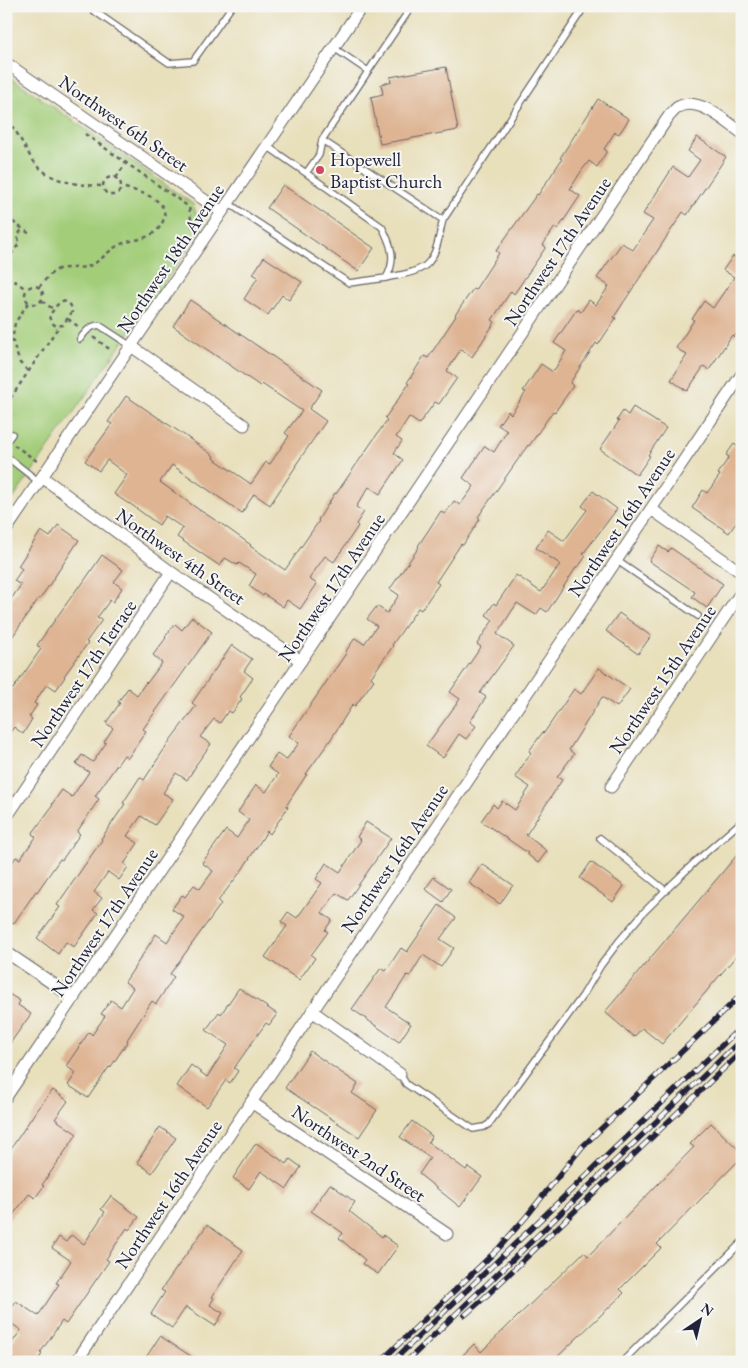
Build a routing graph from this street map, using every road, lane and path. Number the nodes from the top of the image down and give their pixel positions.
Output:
1 (87, 6) edge
2 (232, 6) edge
3 (362, 6) edge
4 (412, 6) edge
5 (573, 6) edge
6 (334, 48) junction
7 (6, 63) edge
8 (368, 71) junction
9 (6, 120) edge
10 (78, 130) dead end
11 (742, 133) edge
12 (322, 140) junction
13 (267, 146) junction
14 (126, 163) junction
15 (306, 173) junction
16 (116, 178) junction
17 (102, 186) junction
18 (121, 187) junction
19 (225, 207) junction
20 (6, 217) edge
21 (443, 220) junction
22 (22, 228) junction
23 (30, 234) dead end
24 (188, 238) dead end
25 (6, 263) edge
26 (7, 276) edge
27 (386, 278) junction
28 (39, 287) junction
29 (26, 289) junction
30 (42, 300) junction
31 (28, 303) junction
32 (53, 309) junction
33 (59, 326) junction
34 (80, 338) dead end
35 (120, 339) junction
36 (131, 346) junction
37 (112, 351) dead end
38 (29, 372) junction
39 (742, 374) edge
40 (6, 405) edge
41 (244, 425) dead end
42 (12, 434) dead end
43 (7, 441) edge
44 (6, 456) edge
45 (28, 473) junction
46 (41, 479) junction
47 (650, 509) junction
48 (6, 530) edge
49 (616, 560) junction
50 (172, 572) junction
51 (742, 573) edge
52 (742, 590) edge
53 (698, 616) dead end
54 (301, 661) junction
55 (611, 787) dead end
56 (6, 818) edge
57 (742, 821) edge
58 (600, 838) dead end
59 (666, 891) junction
60 (6, 952) edge
61 (74, 998) junction
62 (312, 1011) junction
63 (400, 1074) joint
64 (6, 1097) edge
65 (251, 1102) junction
66 (447, 1234) dead end
67 (742, 1242) edge
68 (76, 1362) edge
69 (622, 1362) edge

1 - 2 lane
3 - 6 street, Northwest 18th Avenue
4 - 8 lane
5 - 21 lane
6 - 8 lane
6 - 13 street, Northwest 18th Avenue
7 - 19 street, Northwest 6th Street
8 - 12 lane
9 - 17 path
10 - 14 path
11 - 54 street, Northwest 17th Avenue
12 - 15 lane
12 - 21 lane
13 - 15 lane
13 - 19 street, Northwest 18th Avenue
14 - 16 path
14 - 24 path
15 - 27 lane
16 - 17 path
16 - 18 path
17 - 18 path
18 - 28 path
19 - 27 lane
19 - 36 street, Northwest 18th Avenue
20 - 22 path
21 - 27 lane
22 - 23 path
22 - 25 path
25 - 26 path
26 - 29 path
28 - 29 path
28 - 30 path
29 - 31 path
30 - 31 path
30 - 32 path
31 - 38 path
32 - 33 path
32 - 33 path
33 - 38 path
34 - 35 lane
35 - 36 lane
35 - 37 path
36 - 41 street
36 - 46 street, Northwest 18th Avenue
38 - 40 path
39 - 47 street, Northwest 16th Avenue
42 - 43 lane
43 - 45 path
44 - 45 lane
45 - 46 lane
46 - 48 street, Northwest 18th Avenue
46 - 50 street, Northwest 4th Street
47 - 49 street, Northwest 16th Avenue
47 - 51 street
49 - 53 lane
49 - 62 street, Northwest 16th Avenue
50 - 54 street, Northwest 4th Street
50 - 56 street, Northwest 17th Terrace
52 - 55 street, Northwest 15th Avenue
54 - 61 street, Northwest 17th Avenue
57 - 59 lane
58 - 59 lane
59 - 63 lane
60 - 61 street
61 - 64 street, Northwest 17th Avenue
62 - 63 street
62 - 65 street, Northwest 16th Avenue
65 - 66 street, Northwest 2nd Street
65 - 68 street, Northwest 16th Avenue
67 - 69 lane

